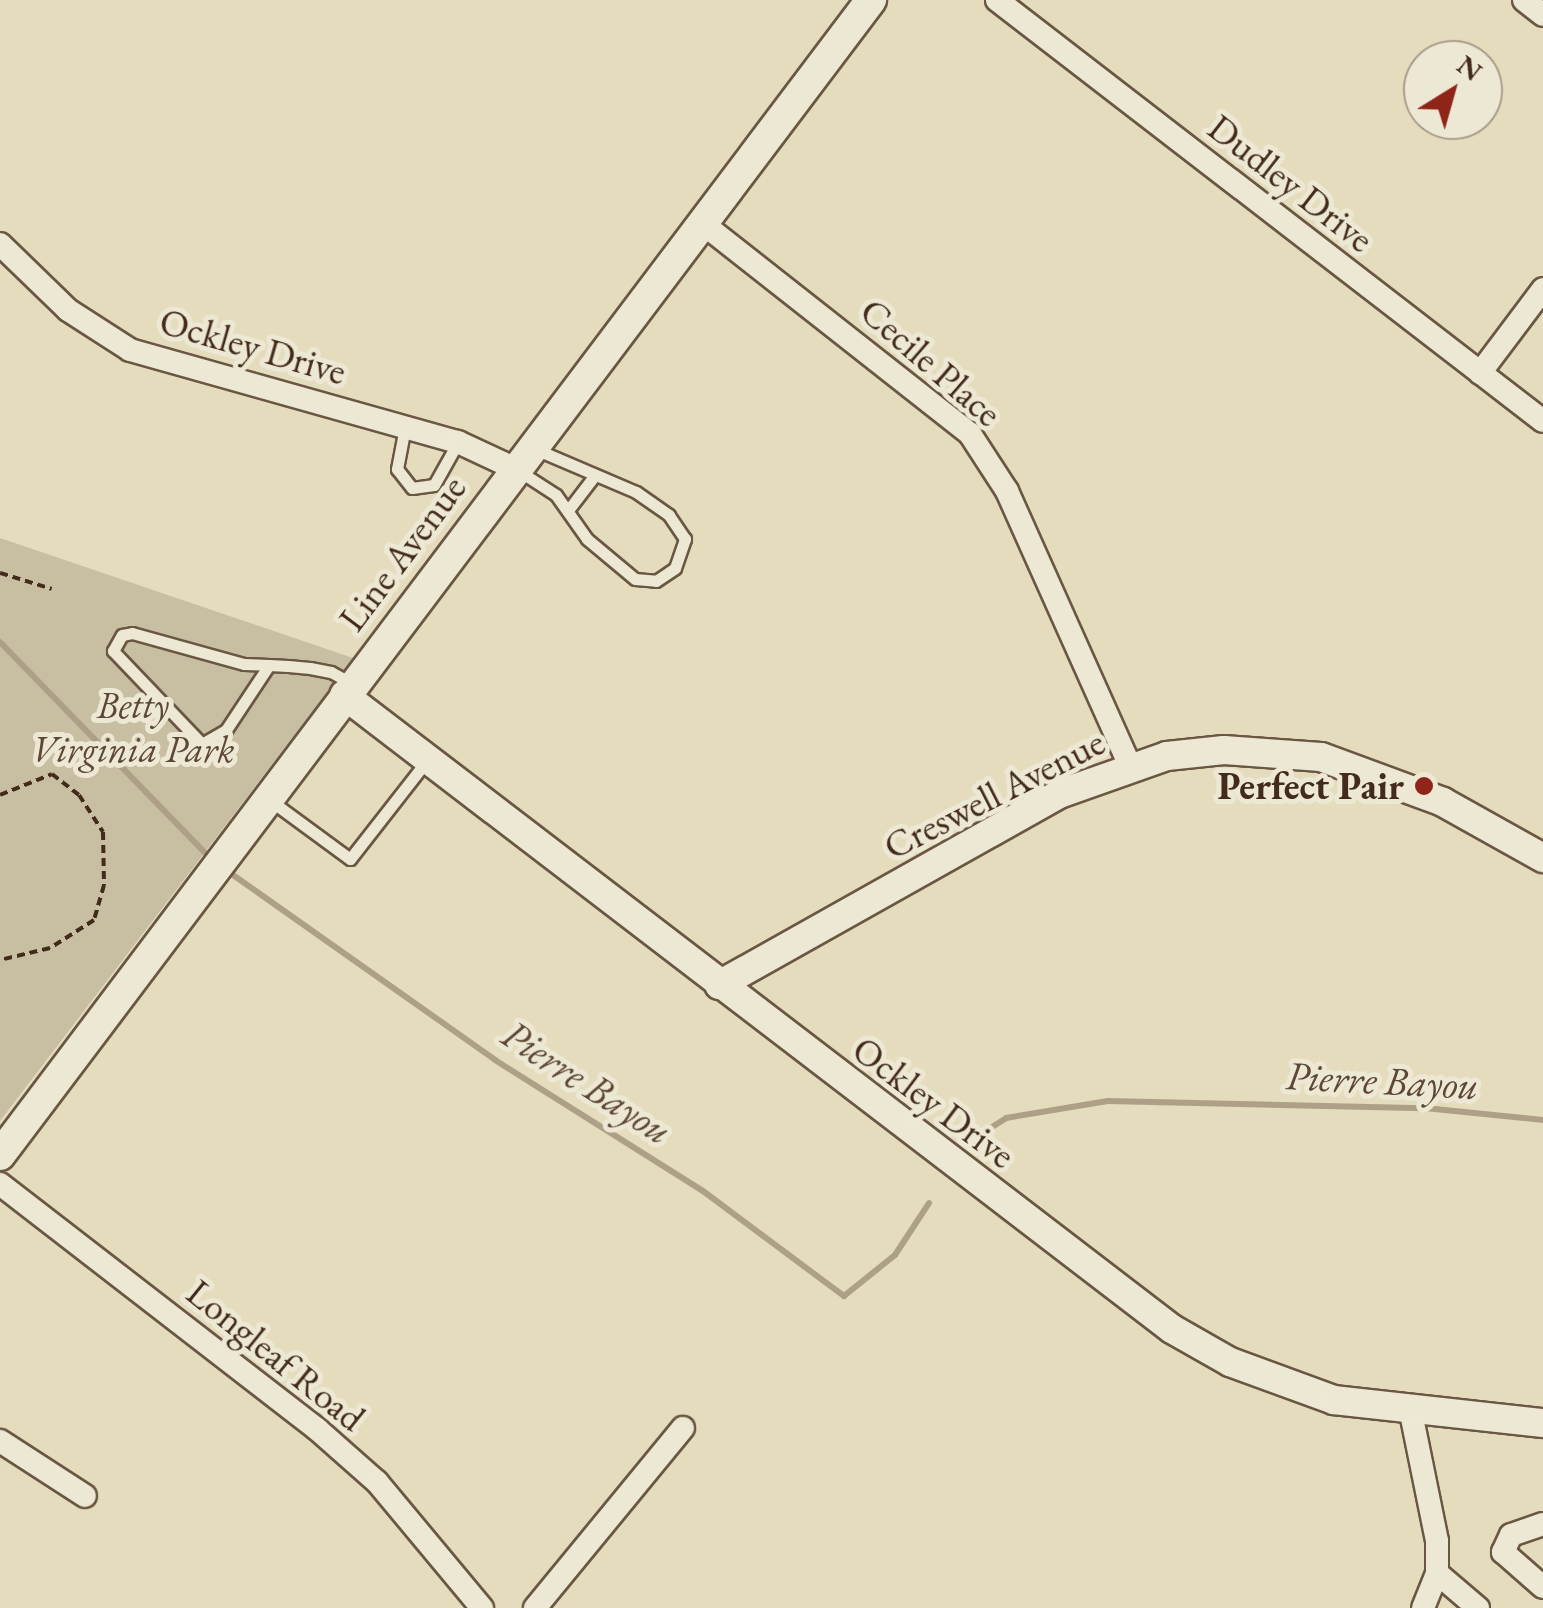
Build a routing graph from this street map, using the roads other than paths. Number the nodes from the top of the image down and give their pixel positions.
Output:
1 (870, 0) edge
2 (997, 0) edge
3 (1524, 0) edge
4 (1543, 15) edge
5 (702, 223) junction
6 (0, 244) edge
7 (1543, 289) edge
8 (1480, 373) junction
9 (1543, 422) edge
10 (405, 427) junction
11 (458, 442) junction
12 (524, 458) junction
13 (595, 475) junction
14 (569, 509) junction
15 (269, 665) junction
16 (349, 690) junction
17 (428, 758) junction
18 (1130, 766) junction
19 (259, 809) junction
20 (1543, 858) edge
21 (719, 986) junction
22 (0, 1156) edge
23 (0, 1184) edge
24 (1411, 1414) junction
25 (1543, 1423) edge
26 (683, 1428) dead end
27 (0, 1441) edge
28 (85, 1496) dead end
29 (1543, 1524) edge
30 (1437, 1573) junction
31 (1543, 1587) edge
32 (482, 1608) edge
33 (535, 1608) edge
34 (1422, 1608) edge
35 (1478, 1608) edge

1 - 5 main road, Line Avenue
2 - 8 street, Dudley Drive
3 - 4 street
5 - 12 main road, Line Avenue
5 - 18 street, Cecile Place
6 - 10 street, Ockley Drive
7 - 8 street
8 - 9 street, Dudley Drive
10 - 11 street, Ockley Drive
10 - 11 lane
11 - 12 street, Ockley Drive
12 - 13 lane
12 - 14 lane
12 - 16 main road, Line Avenue
13 - 14 lane
13 - 14 lane
15 - 15 lane
15 - 16 lane
16 - 17 street, Ockley Drive
16 - 19 main road, Line Avenue
17 - 19 lane
17 - 21 street, Ockley Drive
18 - 20 street, Creswell Avenue
18 - 21 street, Creswell Avenue
19 - 22 main road, Line Avenue
21 - 24 street, Ockley Drive
23 - 32 street, Longleaf Road
24 - 25 street, Ockley Drive
24 - 30 street
26 - 33 street
27 - 28 street
29 - 31 street
30 - 34 street
30 - 35 street

